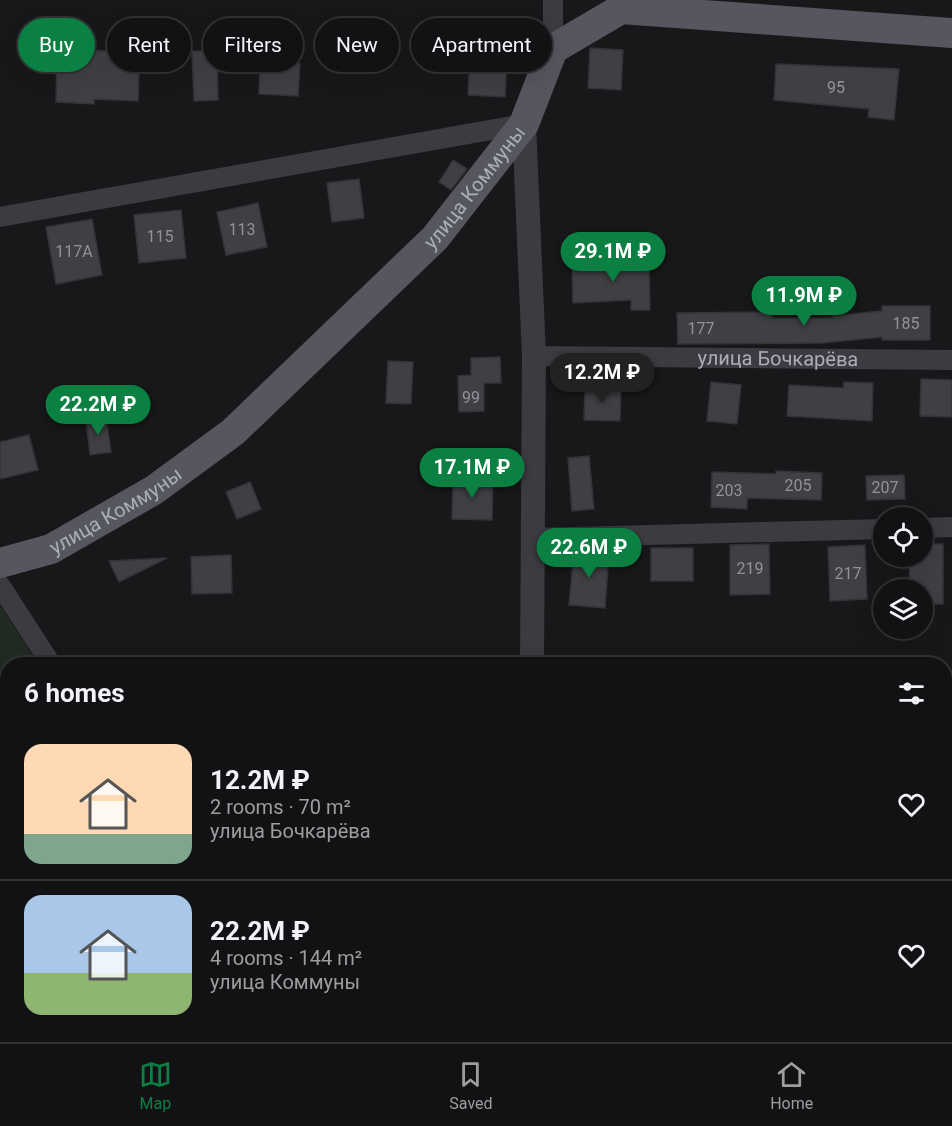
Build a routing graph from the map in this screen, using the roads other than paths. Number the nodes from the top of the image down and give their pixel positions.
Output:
1 (553, 0) edge
2 (952, 33) edge
3 (553, 49) junction
4 (524, 124) junction
5 (0, 217) edge
6 (534, 356) junction
7 (952, 360) edge
8 (952, 527) edge
9 (933, 528) edge
10 (873, 529) edge
11 (533, 538) junction
12 (0, 563) edge
13 (0, 585) edge
14 (46, 657) edge
15 (532, 657) edge

1 - 3 street
2 - 3 main road
3 - 4 main road
4 - 5 street, улица Коммуны
4 - 6 street
4 - 12 main road, улица Коммуны
6 - 7 street, улица Бочкарёва
6 - 11 street
8 - 9 street
10 - 11 street
11 - 15 street
13 - 14 street

